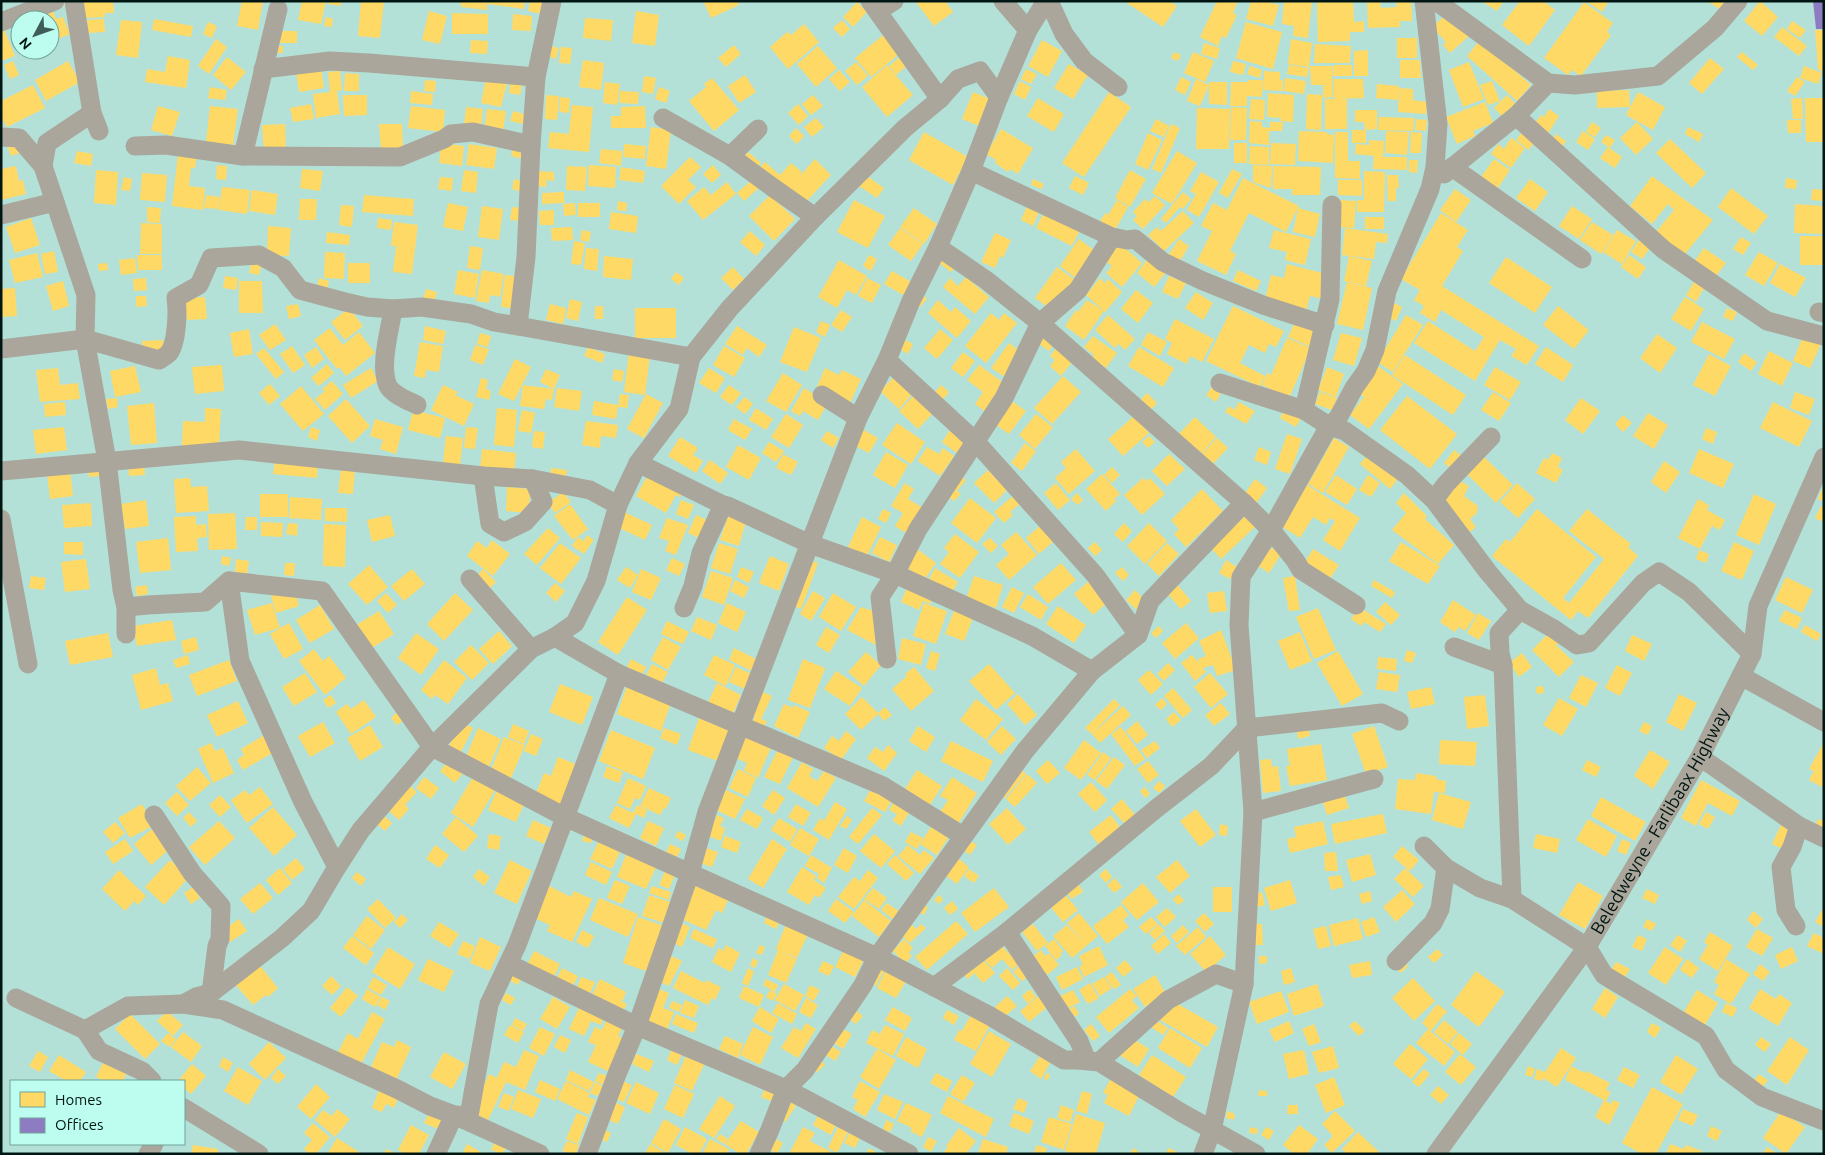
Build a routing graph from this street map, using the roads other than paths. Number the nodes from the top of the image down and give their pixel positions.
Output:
1 (54, 1) edge
2 (74, 1) edge
3 (552, 1) edge
4 (894, 1) edge
5 (1003, 1) edge
6 (1048, 1) edge
7 (1424, 1) edge
8 (1436, 1) edge
9 (1738, 1) edge
10 (874, 6) edge
11 (278, 8) dead end
12 (1, 22) edge
13 (1028, 30) junction
14 (263, 69) junction
15 (536, 77) junction
16 (1548, 83) junction
17 (1118, 87) dead end
18 (999, 97) junction
19 (940, 99) junction
20 (92, 112) junction
21 (1516, 116) junction
22 (663, 118) dead end
23 (758, 129) dead end
24 (99, 131) dead end
25 (1, 137) edge
26 (531, 145) junction
27 (135, 146) dead end
28 (244, 156) junction
29 (730, 156) junction
30 (43, 166) junction
31 (1452, 167) junction
32 (971, 171) junction
33 (1430, 188) junction
34 (55, 202) junction
35 (1332, 205) dead end
36 (1, 215) edge
37 (815, 217) junction
38 (1112, 236) junction
39 (938, 247) junction
40 (1582, 259) dead end
41 (394, 309) junction
42 (1040, 323) junction
43 (1325, 325) junction
44 (518, 326) junction
45 (1824, 336) edge
46 (85, 339) junction
47 (1, 349) edge
48 (691, 357) junction
49 (887, 360) junction
50 (1220, 383) dead end
51 (822, 395) dead end
52 (417, 405) dead end
53 (1304, 410) junction
54 (858, 418) junction
55 (1329, 426) junction
56 (1491, 437) dead end
57 (976, 442) junction
58 (107, 460) junction
59 (638, 463) junction
60 (1822, 466) edge
61 (1, 471) edge
62 (483, 476) junction
63 (533, 479) junction
64 (1434, 500) junction
65 (1244, 503) junction
66 (618, 505) junction
67 (723, 505) junction
68 (1, 519) edge
69 (1271, 530) junction
70 (810, 544) junction
71 (895, 574) junction
72 (470, 579) dead end
73 (229, 581) junction
74 (1356, 605) dead end
75 (126, 608) junction
76 (684, 608) dead end
77 (1520, 610) junction
78 (126, 634) dead end
79 (1138, 635) junction
80 (556, 637) junction
81 (1454, 647) dead end
82 (531, 649) junction
83 (1752, 654) junction
84 (887, 659) dead end
85 (28, 664) dead end
86 (1503, 666) junction
87 (1092, 671) junction
88 (619, 674) junction
89 (1740, 676) junction
90 (1399, 721) dead end
91 (1824, 722) edge
92 (739, 725) junction
93 (1247, 728) junction
94 (432, 747) junction
95 (1700, 757) junction
96 (1374, 779) dead end
97 (1254, 812) junction
98 (154, 815) dead end
99 (564, 817) junction
100 (1798, 826) junction
101 (963, 836) junction
102 (1824, 838) edge
103 (1424, 846) dead end
104 (337, 867) junction
105 (1446, 868) junction
106 (690, 872) junction
107 (1512, 899) junction
108 (1796, 926) dead end
109 (1007, 932) junction
110 (1587, 947) junction
111 (877, 957) junction
112 (1396, 961) dead end
113 (509, 964) junction
114 (1244, 984) junction
115 (934, 986) junction
116 (211, 993) junction
117 (16, 998) dead end
118 (183, 1004) junction
119 (637, 1026) junction
120 (85, 1030) junction
121 (1079, 1060) junction
122 (1099, 1062) junction
123 (151, 1080) edge
124 (786, 1089) junction
125 (185, 1109) edge
126 (454, 1115) junction
127 (1824, 1121) edge
128 (1212, 1130) junction
129 (259, 1154) edge
130 (436, 1154) edge
131 (540, 1154) edge
132 (587, 1154) edge
133 (759, 1154) edge
134 (909, 1154) edge
135 (1202, 1154) edge
136 (1256, 1154) edge
137 (1436, 1154) edge

1 - 12 street
2 - 20 street
3 - 15 street
4 - 10 street
5 - 13 street
6 - 13 street
6 - 17 street
7 - 33 street
8 - 16 street
9 - 16 street
10 - 19 street
11 - 14 street
13 - 18 street
14 - 15 street
14 - 28 street
15 - 26 street
16 - 21 street
18 - 19 street
18 - 32 street
19 - 37 street
20 - 24 street
20 - 30 street
21 - 31 street
21 - 45 street
22 - 29 street
23 - 29 street
25 - 30 street
26 - 28 street
26 - 44 street
27 - 28 street
29 - 37 street
30 - 34 street
31 - 33 street
31 - 40 street
32 - 38 street
32 - 39 street
33 - 55 street
34 - 36 street
34 - 46 street
35 - 43 street
37 - 48 street
38 - 42 street
38 - 43 street
39 - 42 street
39 - 49 street
41 - 44 street
41 - 46 street
41 - 52 street
42 - 57 street
42 - 65 street
43 - 53 street
44 - 48 street
46 - 47 street
46 - 58 street
48 - 59 street
49 - 54 street
49 - 57 street
50 - 53 street
51 - 54 street
53 - 55 street
54 - 70 street
55 - 64 street
55 - 69 street
56 - 64 street
57 - 71 street
57 - 79 street
58 - 61 street
58 - 62 street
58 - 75 street
59 - 66 street
59 - 67 street
60 - 83 street, Beledweyne - Farlibaax Highway
62 - 63 street
62 - 63 street
63 - 66 street
64 - 77 street
65 - 69 street
65 - 79 street
66 - 80 street
67 - 70 street
67 - 76 street
68 - 85 street
69 - 74 street
69 - 93 street
70 - 71 street
70 - 92 street
71 - 84 street
71 - 87 street
72 - 82 street
73 - 75 street
73 - 94 street
73 - 104 street
75 - 78 street
77 - 83 street
77 - 86 street
79 - 87 street
80 - 82 street
80 - 88 street
81 - 86 street
82 - 94 street
83 - 89 street, Beledweyne - Farlibaax Highway
86 - 107 street
87 - 101 street
88 - 92 street
88 - 99 street
89 - 91 street
89 - 95 street, Beledweyne - Farlibaax Highway
90 - 93 street
92 - 101 street
92 - 106 street
93 - 97 street
93 - 109 street
94 - 99 street
94 - 104 street
95 - 100 street
95 - 110 street, Beledweyne - Farlibaax Highway
96 - 97 street
97 - 114 street
98 - 116 street
99 - 106 street
99 - 113 street
100 - 102 street
100 - 108 street
101 - 111 street
103 - 105 street
104 - 116 street
105 - 107 street
105 - 112 street
106 - 111 street
106 - 119 street
107 - 110 street
109 - 115 street
109 - 121 street
110 - 127 street
110 - 137 street, Beledweyne - Farlibaax Highway
111 - 115 street
111 - 124 street
113 - 119 street
113 - 126 street
114 - 122 street
114 - 128 street
115 - 121 street
116 - 118 street
117 - 120 street
118 - 120 street
118 - 126 street
119 - 124 street
119 - 132 street
120 - 123 street
121 - 122 street
122 - 128 street
124 - 133 street
124 - 134 street
125 - 129 street
126 - 130 street
126 - 131 street
128 - 135 street
128 - 136 street

